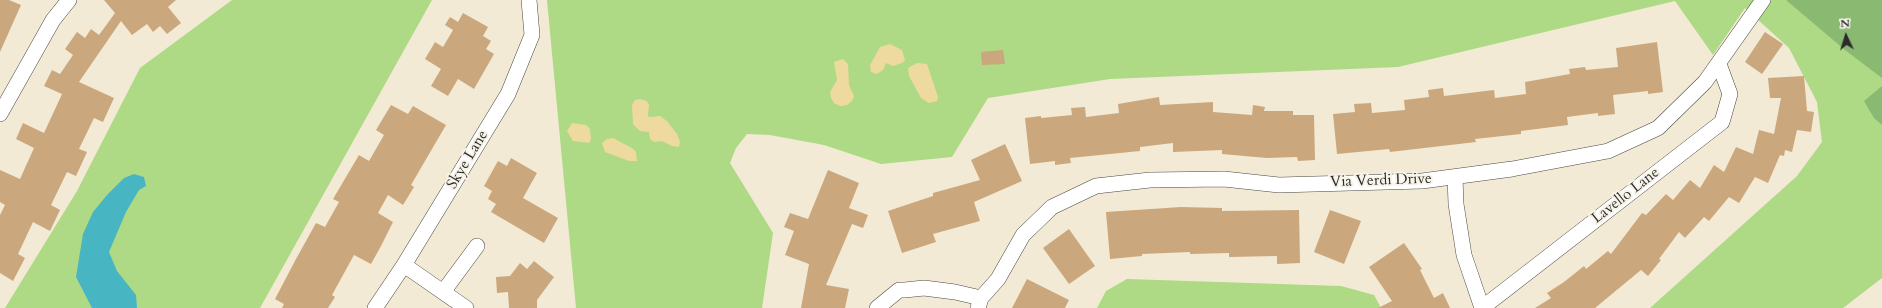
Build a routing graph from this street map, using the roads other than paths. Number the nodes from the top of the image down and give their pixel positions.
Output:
1 (69, 0) edge
2 (529, 0) edge
3 (1763, 0) edge
4 (1719, 64) junction
5 (0, 114) edge
6 (1455, 177) junction
7 (477, 246) dead end
8 (404, 265) junction
9 (443, 292) junction
10 (980, 303) edge
11 (375, 308) edge
12 (466, 308) edge
13 (877, 308) edge
14 (1482, 308) edge

1 - 5 street
2 - 8 street, Skye Lane
3 - 4 street, Via Verdi Drive
4 - 6 street, Via Verdi Drive
4 - 14 street, Lavello Lane
6 - 10 street, Via Verdi Drive
6 - 14 street
7 - 9 street
8 - 9 street
8 - 11 street, Skye Lane
9 - 12 street
10 - 13 street, Via Verdi Drive

